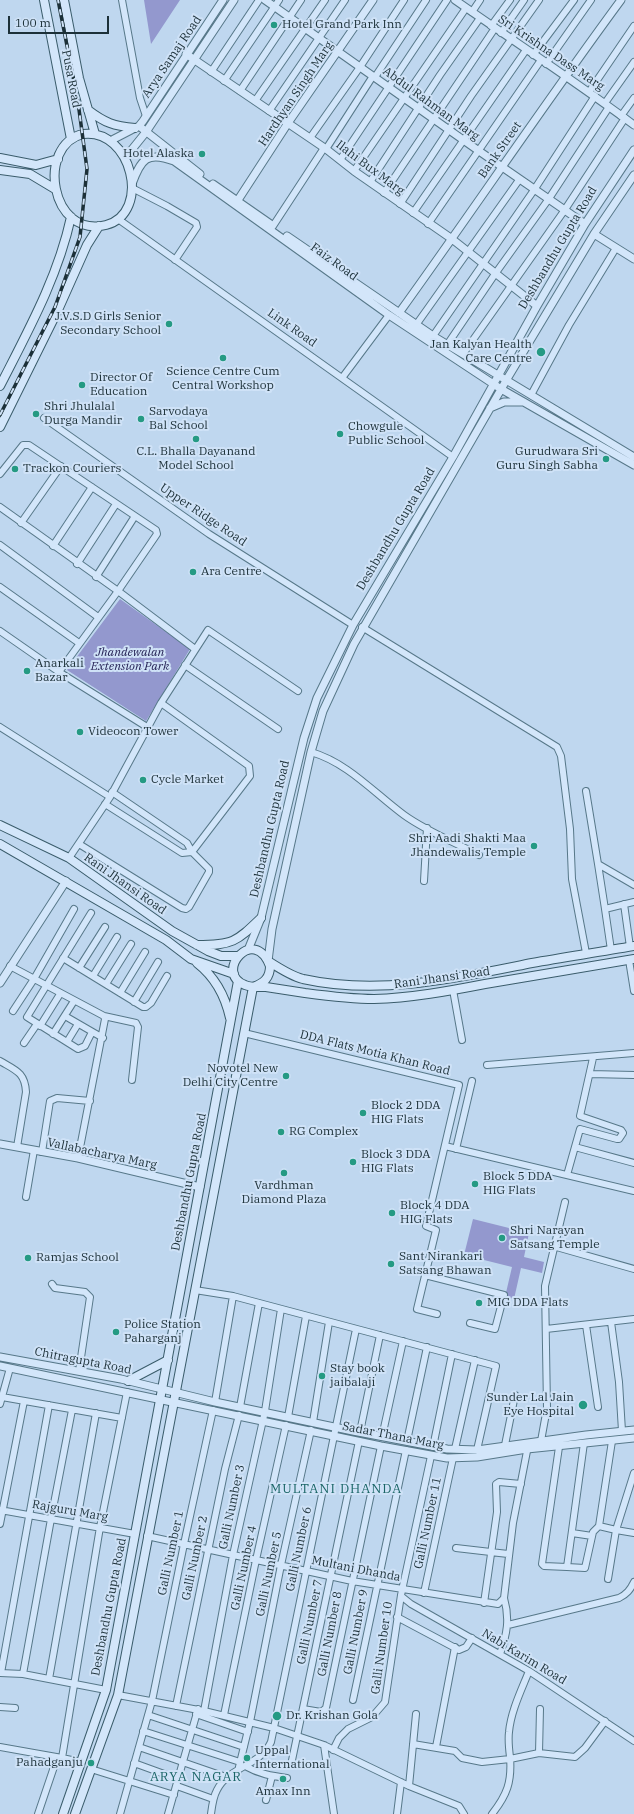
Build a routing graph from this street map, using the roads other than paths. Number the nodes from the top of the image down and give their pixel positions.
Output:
1 (44, 0) edge
2 (64, 0) edge
3 (122, 0) edge
4 (223, 0) edge
5 (234, 0) edge
6 (259, 0) edge
7 (265, 0) edge
8 (300, 0) edge
9 (324, 0) edge
10 (345, 0) edge
11 (373, 0) edge
12 (404, 0) edge
13 (426, 0) edge
14 (448, 0) edge
15 (455, 0) edge
16 (480, 0) edge
17 (510, 0) edge
18 (524, 0) edge
19 (539, 0) edge
20 (574, 0) edge
21 (591, 0) edge
22 (621, 0) edge
23 (277, 3) edge
24 (469, 10) junction
25 (289, 17) junction
26 (480, 18) junction
27 (634, 26) edge
28 (305, 28) junction
29 (496, 29) junction
30 (320, 38) junction
31 (511, 39) junction
32 (526, 50) junction
33 (338, 51) junction
34 (186, 54) junction
35 (533, 55) junction
36 (194, 59) junction
37 (543, 62) junction
38 (634, 62) edge
39 (360, 67) junction
40 (211, 72) junction
41 (374, 76) junction
42 (565, 77) junction
43 (224, 81) junction
44 (389, 87) junction
45 (240, 91) junction
46 (592, 94) junction
47 (404, 97) junction
48 (634, 98) edge
49 (255, 101) junction
50 (607, 105) junction
51 (419, 108) junction
52 (88, 110) junction
53 (270, 111) junction
54 (146, 116) junction
55 (623, 117) junction
56 (434, 119) junction
57 (288, 123) junction
58 (634, 125) edge
59 (137, 127) junction
60 (448, 129) junction
61 (95, 134) junction
62 (144, 134) junction
63 (310, 138) junction
64 (463, 139) junction
65 (70, 140) junction
66 (110, 141) junction
67 (325, 148) junction
68 (634, 150) edge
69 (479, 151) junction
70 (0, 158) edge
71 (125, 158) junction
72 (58, 160) junction
73 (340, 160) junction
74 (502, 167) junction
75 (0, 170) edge
76 (354, 171) junction
77 (634, 175) edge
78 (519, 180) junction
79 (370, 182) junction
80 (132, 186) junction
81 (56, 189) junction
82 (534, 190) junction
83 (384, 193) junction
84 (238, 200) junction
85 (548, 200) junction
86 (400, 204) junction
87 (564, 211) junction
88 (413, 213) junction
89 (71, 217) junction
90 (118, 219) junction
91 (428, 224) junction
92 (585, 224) junction
93 (99, 226) junction
94 (273, 226) junction
95 (594, 234) junction
96 (452, 239) junction
97 (616, 248) junction
98 (468, 252) junction
99 (634, 259) edge
100 (175, 260) junction
101 (482, 264) junction
102 (495, 274) junction
103 (511, 286) junction
104 (537, 306) junction
105 (398, 313) junction
106 (389, 315) junction
107 (416, 325) junction
108 (433, 336) junction
109 (448, 345) junction
110 (463, 354) junction
111 (499, 375) junction
112 (342, 378) junction
113 (507, 379) junction
114 (494, 384) junction
115 (0, 386) edge
116 (501, 389) junction
117 (531, 395) junction
118 (525, 402) junction
119 (490, 408) junction
120 (44, 418) dead end
121 (0, 427) edge
122 (452, 457) junction
123 (634, 457) edge
124 (634, 465) edge
125 (61, 466) junction
126 (0, 474) edge
127 (92, 487) junction
128 (116, 504) junction
129 (0, 507) edge
130 (135, 516) junction
131 (21, 523) junction
132 (0, 545) edge
133 (53, 546) junction
134 (77, 564) junction
135 (96, 577) junction
136 (0, 587) edge
137 (118, 591) junction
138 (98, 617) junction
139 (353, 625) junction
140 (362, 627) junction
141 (0, 631) edge
142 (79, 643) junction
143 (195, 649) junction
144 (185, 665) junction
145 (59, 672) junction
146 (298, 691) dead end
147 (161, 704) junction
148 (0, 727) edge
149 (147, 727) junction
150 (278, 729) dead end
151 (311, 752) junction
152 (297, 765) junction
153 (307, 767) junction
154 (586, 791) dead end
155 (111, 795) junction
156 (105, 804) junction
157 (0, 825) edge
158 (426, 828) junction
159 (0, 844) edge
160 (79, 844) junction
161 (192, 852) junction
162 (479, 855) dead end
163 (69, 858) junction
164 (598, 864) junction
165 (66, 881) junction
166 (424, 881) dead end
167 (634, 885) edge
168 (634, 902) edge
169 (624, 904) junction
170 (74, 908) dead end
171 (605, 909) junction
172 (91, 913) dead end
173 (262, 918) junction
174 (105, 927) dead end
175 (117, 937) dead end
176 (131, 944) dead end
177 (197, 945) junction
178 (632, 946) edge
179 (248, 950) junction
180 (611, 950) junction
181 (145, 952) dead end
182 (586, 953) junction
183 (238, 956) junction
184 (63, 958) junction
185 (191, 959) junction
186 (631, 960) edge
187 (268, 961) junction
188 (158, 962) dead end
189 (10, 966) junction
190 (79, 968) junction
191 (93, 976) junction
192 (167, 976) dead end
193 (236, 978) junction
194 (34, 979) junction
195 (0, 983) edge
196 (106, 984) junction
197 (46, 987) junction
198 (253, 987) junction
199 (453, 990) junction
200 (634, 991) edge
201 (120, 993) junction
202 (60, 994) junction
203 (74, 1001) junction
204 (134, 1002) junction
205 (13, 1011) dead end
206 (65, 1016) junction
207 (104, 1016) junction
208 (231, 1023) junction
209 (78, 1024) junction
210 (39, 1025) junction
211 (92, 1032) junction
212 (244, 1033) junction
213 (53, 1034) junction
214 (103, 1038) junction
215 (462, 1040) dead end
216 (67, 1042) junction
217 (24, 1043) dead end
218 (634, 1053) edge
219 (593, 1058) junction
220 (0, 1061) edge
221 (488, 1065) dead end
222 (590, 1074) junction
223 (634, 1074) edge
224 (132, 1080) dead end
225 (472, 1081) dead end
226 (90, 1101) junction
227 (0, 1144) edge
228 (445, 1146) junction
229 (18, 1147) junction
230 (575, 1147) junction
231 (456, 1149) junction
232 (34, 1150) junction
233 (42, 1152) junction
234 (78, 1158) junction
235 (634, 1163) edge
236 (567, 1175) junction
237 (200, 1187) junction
238 (634, 1191) edge
239 (26, 1197) dead end
240 (565, 1202) dead end
241 (553, 1246) junction
242 (634, 1269) edge
243 (425, 1275) junction
244 (52, 1284) dead end
245 (195, 1290) junction
246 (233, 1296) junction
247 (259, 1303) junction
248 (281, 1309) junction
249 (437, 1314) dead end
250 (306, 1316) junction
251 (634, 1318) edge
252 (329, 1322) junction
253 (611, 1322) junction
254 (470, 1323) dead end
255 (586, 1325) junction
256 (356, 1328) junction
257 (546, 1328) junction
258 (380, 1335) junction
259 (403, 1341) junction
260 (427, 1347) junction
261 (452, 1354) junction
262 (0, 1357) edge
263 (168, 1360) junction
264 (475, 1360) junction
265 (0, 1366) edge
266 (10, 1368) junction
267 (79, 1371) junction
268 (128, 1381) junction
269 (162, 1388) junction
270 (127, 1392) junction
271 (176, 1392) junction
272 (515, 1395) dead end
273 (2, 1397) junction
274 (160, 1400) junction
275 (24, 1401) junction
276 (215, 1402) junction
277 (174, 1403) junction
278 (0, 1404) edge
279 (48, 1405) junction
280 (240, 1407) junction
281 (598, 1407) dead end
282 (72, 1410) junction
283 (213, 1410) junction
284 (265, 1411) junction
285 (96, 1413) junction
286 (239, 1416) junction
287 (288, 1417) junction
288 (122, 1418) junction
289 (263, 1420) junction
290 (313, 1422) junction
291 (286, 1425) junction
292 (335, 1427) junction
293 (311, 1430) junction
294 (634, 1430) edge
295 (622, 1431) junction
296 (360, 1432) junction
297 (334, 1436) junction
298 (382, 1437) junction
299 (634, 1438) edge
300 (359, 1441) junction
301 (407, 1441) junction
302 (541, 1441) junction
303 (612, 1441) junction
304 (584, 1443) junction
305 (505, 1445) junction
306 (381, 1446) junction
307 (528, 1446) junction
308 (559, 1446) junction
309 (432, 1447) junction
310 (406, 1450) junction
311 (455, 1450) junction
312 (477, 1450) junction
313 (431, 1456) junction
314 (453, 1458) junction
315 (634, 1476) edge
316 (521, 1484) junction
317 (1, 1510) edge
318 (28, 1514) junction
319 (51, 1518) junction
320 (75, 1523) junction
321 (0, 1524) edge
322 (599, 1526) junction
323 (100, 1528) junction
324 (616, 1530) junction
325 (634, 1532) edge
326 (572, 1533) junction
327 (135, 1534) junction
328 (147, 1536) junction
329 (592, 1536) junction
330 (184, 1544) junction
331 (456, 1548) dead end
332 (209, 1549) junction
333 (491, 1552) junction
334 (508, 1554) junction
335 (233, 1555) junction
336 (256, 1560) junction
337 (281, 1565) junction
338 (567, 1567) junction
339 (306, 1571) junction
340 (330, 1575) junction
341 (608, 1579) dead end
342 (352, 1581) junction
343 (634, 1582) edge
344 (376, 1585) junction
345 (424, 1592) junction
346 (401, 1593) junction
347 (504, 1598) junction
348 (484, 1603) junction
349 (397, 1617) junction
350 (508, 1625) junction
351 (472, 1638) junction
352 (455, 1647) junction
353 (500, 1654) junction
354 (529, 1671) junction
355 (0, 1673) edge
356 (23, 1674) junction
357 (49, 1679) junction
358 (75, 1684) junction
359 (106, 1690) junction
360 (118, 1695) junction
361 (353, 1700) dead end
362 (152, 1701) junction
363 (176, 1706) junction
364 (0, 1707) edge
365 (16, 1708) dead end
366 (303, 1709) junction
367 (540, 1709) dead end
368 (199, 1711) junction
369 (416, 1714) dead end
370 (224, 1715) junction
371 (148, 1716) junction
372 (605, 1721) junction
373 (250, 1722) junction
374 (274, 1728) junction
375 (191, 1730) junction
376 (143, 1731) junction
377 (248, 1732) junction
378 (297, 1736) junction
379 (634, 1741) edge
380 (413, 1744) junction
381 (324, 1745) junction
382 (187, 1746) junction
383 (0, 1747) edge
384 (139, 1747) junction
385 (244, 1747) junction
386 (436, 1747) junction
387 (333, 1750) junction
388 (539, 1753) junction
389 (60, 1758) junction
390 (510, 1759) junction
391 (81, 1762) junction
392 (183, 1762) junction
393 (134, 1763) junction
394 (243, 1764) junction
395 (291, 1765) dead end
396 (91, 1768) junction
397 (272, 1776) junction
398 (226, 1777) junction
399 (287, 1778) dead end
400 (178, 1779) junction
401 (129, 1781) junction
402 (401, 1782) junction
403 (177, 1786) junction
404 (409, 1786) junction
405 (174, 1796) junction
406 (214, 1799) junction
407 (266, 1800) dead end
408 (38, 1814) edge
409 (63, 1814) edge
410 (75, 1814) edge
411 (121, 1814) edge
412 (168, 1814) edge
413 (211, 1814) edge
414 (334, 1814) edge
415 (397, 1814) edge
416 (464, 1814) edge
417 (492, 1814) edge

1 - 65 main road, Pusa Road
2 - 52 main road, Pusa Road
3 - 54 street
4 - 34 street, Arya Samaj Road
5 - 36 street
6 - 40 street
7 - 23 street, Abdul Rahman Marg
8 - 25 street
9 - 28 street
10 - 30 street
11 - 33 street, Hardhyan Singh Marg
12 - 39 street
13 - 41 street
14 - 44 street
15 - 24 street, Sri Krishna Dass Marg
16 - 24 street
17 - 29 street
18 - 29 street
19 - 31 street
20 - 35 street
21 - 37 street
22 - 42 street, Bank Street
23 - 25 street, Abdul Rahman Marg
23 - 43 street
24 - 26 street, Sri Krishna Dass Marg
24 - 47 street
25 - 28 street, Abdul Rahman Marg
25 - 45 street
26 - 29 street, Sri Krishna Dass Marg
26 - 51 street
27 - 46 street
28 - 30 street, Abdul Rahman Marg
28 - 49 street
29 - 31 street, Sri Krishna Dass Marg
29 - 56 street
30 - 33 street, Abdul Rahman Marg
30 - 53 street
31 - 32 street, Sri Krishna Dass Marg
31 - 60 street
32 - 35 street, Sri Krishna Dass Marg
32 - 64 street
33 - 39 street, Abdul Rahman Marg
33 - 57 street, Hardhyan Singh Marg
34 - 36 street, Ilahi Bux Marg
34 - 54 street, Arya Samaj Road
35 - 37 street, Sri Krishna Dass Marg
36 - 40 street, Ilahi Bux Marg
36 - 62 street
37 - 42 street, Sri Krishna Dass Marg
37 - 69 street
38 - 50 street
39 - 41 street, Abdul Rahman Marg
39 - 63 street
40 - 43 street, Ilahi Bux Marg
41 - 44 street, Abdul Rahman Marg
41 - 67 street
42 - 46 street, Sri Krishna Dass Marg
42 - 74 street, Bank Street
43 - 45 street, Ilahi Bux Marg
44 - 47 street, Abdul Rahman Marg
44 - 73 street
45 - 49 street, Ilahi Bux Marg
46 - 50 street, Sri Krishna Dass Marg
46 - 82 street
47 - 51 street, Abdul Rahman Marg
47 - 76 street
48 - 55 street
49 - 53 street, Ilahi Bux Marg
50 - 55 street, Sri Krishna Dass Marg
50 - 85 street
51 - 56 street, Abdul Rahman Marg
51 - 79 street
52 - 59 main road
52 - 61 main road, Pusa Road
53 - 57 street, Ilahi Bux Marg
54 - 59 street, Arya Samaj Road
55 - 58 street, Sri Krishna Dass Marg
55 - 87 street
56 - 60 street, Abdul Rahman Marg
56 - 83 street
57 - 63 street, Ilahi Bux Marg
57 - 84 street, Hardhyan Singh Marg
59 - 62 street
59 - 66 street
60 - 64 street, Abdul Rahman Marg
60 - 86 street
61 - 65 main road
61 - 66 main road
62 - 71 street
62 - 84 street
63 - 67 street, Ilahi Bux Marg
64 - 69 street, Abdul Rahman Marg
64 - 88 street
65 - 72 main road
66 - 71 main road
67 - 73 street, Ilahi Bux Marg
67 - 94 street
68 - 92 street, Deshbandhu Gupta Road
69 - 74 street, Abdul Rahman Marg
69 - 91 street
70 - 72 main road
71 - 80 main road
72 - 81 main road
73 - 76 street, Ilahi Bux Marg
74 - 78 street, Abdul Rahman Marg
74 - 96 street, Bank Street
75 - 81 main road
76 - 79 street, Ilahi Bux Marg
77 - 95 street, Deshbandhu Gupta Road
78 - 82 street, Abdul Rahman Marg
78 - 98 street
79 - 83 street, Ilahi Bux Marg
80 - 90 main road
80 - 100 street
80 - 106 street, Faiz Road
81 - 89 main road
82 - 85 street, Abdul Rahman Marg
82 - 101 street
83 - 86 street, Ilahi Bux Marg
84 - 94 street
85 - 87 street, Abdul Rahman Marg
85 - 102 street
86 - 88 street, Ilahi Bux Marg
87 - 92 street, Abdul Rahman Marg
87 - 103 street
88 - 91 street, Ilahi Bux Marg
89 - 93 main road
89 - 115 main road
90 - 93 main road
90 - 100 street, Link Road
91 - 96 street, Ilahi Bux Marg
92 - 104 street, Deshbandhu Gupta Road
93 - 121 main road
94 - 105 street
95 - 97 street
95 - 113 street, Deshbandhu Gupta Road
96 - 98 street, Ilahi Bux Marg
96 - 105 street, Bank Street
97 - 99 street
97 - 117 street
98 - 101 street, Ilahi Bux Marg
98 - 107 street
100 - 112 street, Link Road
101 - 102 street, Ilahi Bux Marg
101 - 108 street
102 - 103 street, Ilahi Bux Marg
102 - 109 street
103 - 104 street, Ilahi Bux Marg
103 - 110 street
104 - 111 street, Deshbandhu Gupta Road
105 - 107 street
106 - 112 street
106 - 114 street, Faiz Road
107 - 108 street
108 - 109 street
109 - 110 street
110 - 111 street
111 - 113 street
111 - 114 street, Deshbandhu Gupta Road
112 - 122 street, Link Road
113 - 116 street, Deshbandhu Gupta Road
113 - 117 street
114 - 116 street, Faiz Road
114 - 122 street, Deshbandhu Gupta Road
116 - 118 street, Faiz Road
116 - 119 street, Deshbandhu Gupta Road
117 - 123 street
118 - 119 street
118 - 124 street, Faiz Road
119 - 140 street, Deshbandhu Gupta Road
120 - 139 street, Upper Ridge Road
122 - 139 street, Deshbandhu Gupta Road
125 - 126 street
125 - 127 street
125 - 131 street
127 - 128 street
127 - 133 street
128 - 130 street
128 - 134 street
129 - 131 street
130 - 135 street
130 - 137 street
131 - 133 street
132 - 138 street
133 - 134 street
134 - 135 street
135 - 137 street
136 - 142 street
137 - 138 street
137 - 143 street
138 - 142 street
139 - 140 street
139 - 152 street, Deshbandhu Gupta Road
140 - 151 street, Deshbandhu Gupta Road
140 - 182 street
141 - 145 street
142 - 145 street
143 - 144 street
143 - 146 street
144 - 147 street
144 - 150 street
145 - 149 street
147 - 149 street
147 - 161 street
148 - 155 street
149 - 155 street
151 - 153 street, Deshbandhu Gupta Road
151 - 158 street
152 - 153 street
152 - 173 street, Deshbandhu Gupta Road
153 - 187 street, Deshbandhu Gupta Road
154 - 164 street
155 - 156 street
155 - 161 street
156 - 160 street
156 - 161 street
157 - 163 main road, Rani Jhansi Road
158 - 162 street
158 - 166 street
159 - 165 main road, Rani Jhansi Road
160 - 161 street
160 - 163 street
163 - 177 main road, Rani Jhansi Road
164 - 167 street
164 - 171 street
165 - 185 main road, Rani Jhansi Road
165 - 189 street
168 - 169 street
169 - 171 street
169 - 178 street
170 - 194 street
171 - 180 street
172 - 184 street
173 - 177 main road
173 - 179 street, Deshbandhu Gupta Road
174 - 190 street
175 - 191 street
176 - 196 street
177 - 183 main road, Rani Jhansi Road
178 - 180 main road, Rani Jhansi Road
179 - 183 main road
179 - 187 main road
180 - 182 main road, Rani Jhansi Road
181 - 201 street
182 - 187 main road, Rani Jhansi Road
183 - 193 main road
184 - 190 street
184 - 197 street
185 - 193 main road, Rani Jhansi Road
185 - 208 main road
186 - 199 main road, Rani Jhansi Road
186 - 200 street
187 - 198 main road
188 - 204 street
189 - 194 street
189 - 195 street
190 - 191 street
191 - 196 street
192 - 204 street
193 - 198 main road
193 - 208 main road, Deshbandhu Gupta Road
194 - 197 street
194 - 205 street
196 - 201 street
197 - 202 street
197 - 210 street
198 - 199 main road, Rani Jhansi Road
198 - 212 main road, Deshbandhu Gupta Road
199 - 215 street
201 - 204 street
202 - 203 street
202 - 210 street
203 - 206 street
203 - 207 street
206 - 209 street
206 - 213 street
207 - 214 street
207 - 224 street
208 - 237 main road, Deshbandhu Gupta Road
209 - 211 street
209 - 216 street
210 - 213 street
210 - 217 street
211 - 214 street
211 - 216 street
212 - 228 street, DDA Flats Motia Khan Road
212 - 245 main road, Deshbandhu Gupta Road
213 - 216 street
214 - 226 street
218 - 219 street
219 - 221 street
219 - 222 street
220 - 229 street
222 - 223 street
222 - 230 street
225 - 231 street
226 - 233 street
226 - 234 street
227 - 229 street, Vallabacharya Marg
228 - 231 street
228 - 243 street, DDA Flats Motia Khan Road
229 - 232 street, Vallabacharya Marg
230 - 235 street
230 - 236 street
231 - 236 street
232 - 233 street, Vallabacharya Marg
232 - 239 street
233 - 234 street, Vallabacharya Marg
234 - 237 street, Vallabacharya Marg
236 - 238 street
237 - 263 main road, Deshbandhu Gupta Road
240 - 241 street
241 - 242 street
241 - 257 street
243 - 249 street, DDA Flats Motia Khan Road
243 - 254 street
244 - 267 street
245 - 246 street
245 - 271 main road, Deshbandhu Gupta Road
246 - 247 street
246 - 276 street
247 - 248 street
247 - 280 street
248 - 250 street
248 - 284 street, Galli Number 3
250 - 252 street
250 - 287 street
251 - 253 street
252 - 256 street
252 - 290 street
253 - 255 street
253 - 295 street
255 - 257 street
255 - 281 street
256 - 258 street
256 - 292 street, Galli Number 6
257 - 302 street
258 - 259 street
258 - 296 street
259 - 260 street
259 - 298 street
260 - 261 street
260 - 301 street
261 - 264 street
261 - 309 street
262 - 267 street, Chitragupta Road
263 - 268 main road
263 - 269 main road, Deshbandhu Gupta Road
264 - 311 street
264 - 312 street
265 - 266 street, Chitragupta Road
266 - 270 street, Chitragupta Road
266 - 273 street
267 - 268 street, Chitragupta Road
268 - 269 street, Chitragupta Road
269 - 271 street, Chitragupta Road
269 - 274 main road, Deshbandhu Gupta Road
270 - 274 street, Chitragupta Road
270 - 288 street
271 - 276 street, Sadar Thana Marg
271 - 277 main road, Deshbandhu Gupta Road
272 - 305 street
273 - 275 street
273 - 278 street
274 - 277 street, Chitragupta Road
274 - 327 main road, Deshbandhu Gupta Road
275 - 279 street
275 - 317 street
276 - 280 street, Sadar Thana Marg
277 - 283 street, Sadar Thana Marg
277 - 328 main road, Deshbandhu Gupta Road
279 - 282 street
279 - 318 street
280 - 284 street, Sadar Thana Marg
282 - 285 street
282 - 319 street
283 - 286 street, Sadar Thana Marg
283 - 330 street, Galli Number 1
284 - 287 street, Sadar Thana Marg
284 - 289 street, Galli Number 3
285 - 288 street
285 - 320 street
286 - 289 street, Sadar Thana Marg
286 - 332 street, Galli Number 2
287 - 290 street, Sadar Thana Marg
288 - 323 street
289 - 291 street, Sadar Thana Marg
289 - 335 street, Galli Number 3
290 - 292 street, Sadar Thana Marg
291 - 293 street, Sadar Thana Marg
291 - 336 street, Galli Number 4
292 - 296 street, Sadar Thana Marg
292 - 297 street, Galli Number 6
293 - 297 street, Sadar Thana Marg
293 - 337 street, Galli Number 5
294 - 295 street, Sadar Thana Marg
295 - 302 street, Sadar Thana Marg
296 - 298 street, Sadar Thana Marg
297 - 300 street, Sadar Thana Marg
297 - 339 street, Galli Number 6
298 - 301 street, Sadar Thana Marg
299 - 303 street, Sadar Thana Marg
300 - 306 street, Sadar Thana Marg
300 - 340 street, Galli Number 7
301 - 309 street, Sadar Thana Marg
302 - 307 street, Sadar Thana Marg
303 - 304 street, Sadar Thana Marg
303 - 322 street
304 - 308 street, Sadar Thana Marg
304 - 326 street
305 - 307 street, Sadar Thana Marg
305 - 312 street, Sadar Thana Marg
306 - 310 street, Sadar Thana Marg
306 - 342 street, Galli Number 8
307 - 308 street, Sadar Thana Marg
307 - 314 street, Sadar Thana Marg
307 - 316 street
308 - 338 street
309 - 311 street, Sadar Thana Marg
310 - 313 street, Sadar Thana Marg
310 - 344 street, Galli Number 9
311 - 312 street, Sadar Thana Marg
313 - 314 street, Sadar Thana Marg
313 - 346 street, Galli Number 10
314 - 345 street, Galli Number 11
315 - 324 street
316 - 333 street
316 - 334 street
317 - 318 street, Rajguru Marg
317 - 321 street
318 - 319 street, Rajguru Marg
318 - 355 street
319 - 320 street, Rajguru Marg
319 - 356 street
320 - 323 street, Rajguru Marg
320 - 357 street
322 - 324 street
322 - 329 street
323 - 327 street, Rajguru Marg
323 - 358 street
324 - 325 street
324 - 341 street
326 - 329 street
326 - 338 street
327 - 359 main road, Deshbandhu Gupta Road
328 - 330 street, Multani Dhanda
328 - 360 main road, Deshbandhu Gupta Road
329 - 338 street
330 - 332 street, Multani Dhanda
330 - 362 street, Galli Number 1
331 - 333 street
332 - 335 street, Multani Dhanda
332 - 363 street, Galli Number 2
333 - 334 street
333 - 348 street
334 - 347 street
335 - 336 street, Multani Dhanda
335 - 368 street, Galli Number 3
336 - 337 street, Multani Dhanda
336 - 370 street, Galli Number 4
337 - 339 street, Multani Dhanda
337 - 373 street, Galli Number 5
339 - 340 street, Multani Dhanda
339 - 374 street, Galli Number 6
340 - 342 street, Multani Dhanda
340 - 366 street, Galli Number 7
342 - 344 street, Multani Dhanda
342 - 366 street, Galli Number 8
343 - 350 street
344 - 346 street, Multani Dhanda
344 - 361 street, Galli Number 9
345 - 346 street, Multani Dhanda
345 - 348 street, Multani Dhanda
346 - 349 street, Galli Number 10
346 - 351 street, Nabi Karim Road
347 - 348 street, Multani Dhanda
347 - 350 street
349 - 352 street
349 - 387 street, Galli Number 10
350 - 353 street
351 - 352 street
351 - 353 street, Nabi Karim Road
352 - 386 street
353 - 354 street, Nabi Karim Road
354 - 372 street, Nabi Karim Road
354 - 390 street
355 - 356 street
356 - 357 street
357 - 358 street
358 - 359 street
358 - 389 street
359 - 391 main road, Deshbandhu Gupta Road
360 - 362 street
360 - 396 main road, Deshbandhu Gupta Road
362 - 363 street
362 - 371 street, Galli Number 1
363 - 368 street
364 - 365 street
366 - 378 street, Galli Number 7
367 - 388 street
368 - 370 street
368 - 375 street, Galli Number 3
368 - 377 street
369 - 380 street
370 - 373 street
371 - 375 street
371 - 376 street, Galli Number 1
372 - 379 street, Nabi Karim Road
372 - 388 street
373 - 374 street
373 - 377 street, Galli Number 5
374 - 378 street
374 - 394 street, Galli Number 6
375 - 382 street, Galli Number 3
375 - 385 street
376 - 382 street
376 - 384 street, Galli Number 1
377 - 385 street, Galli Number 5
378 - 381 street
378 - 395 street, Galli Number 7
380 - 386 street
380 - 404 street
381 - 387 street
381 - 414 street
382 - 392 street, Galli Number 3
382 - 394 street
383 - 389 street
384 - 392 street
384 - 393 street, Galli Number 1
385 - 394 street, Galli Number 5
386 - 390 street
387 - 402 street
388 - 390 street
389 - 391 street
389 - 408 street
390 - 417 street
391 - 409 main road, Deshbandhu Gupta Road
392 - 398 street
392 - 400 street, Galli Number 3
393 - 400 street
393 - 401 street, Galli Number 1
394 - 397 street
394 - 398 street, Galli Number 6
396 - 401 street
396 - 410 main road, Deshbandhu Gupta Road
397 - 399 street
397 - 407 street
398 - 406 street
400 - 403 street, Galli Number 3
401 - 405 street
401 - 411 street, Galli Number 1
402 - 404 street
402 - 415 street
403 - 405 street, Galli Number 3
403 - 406 street
404 - 416 street
405 - 412 street, Galli Number 3
406 - 413 street

